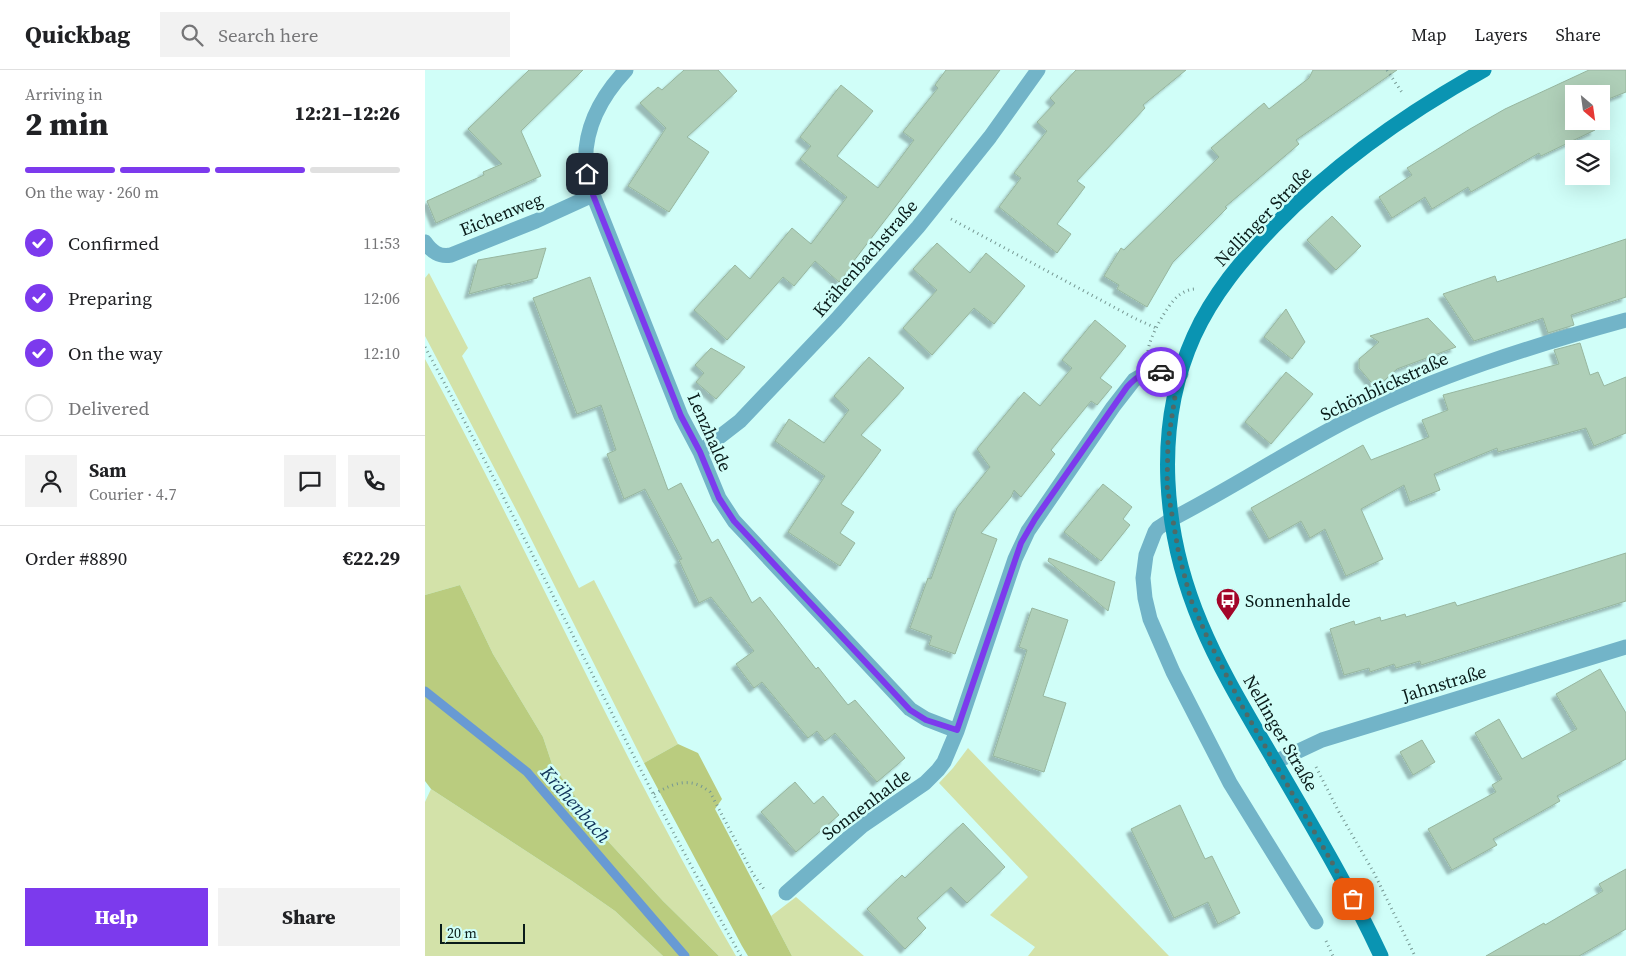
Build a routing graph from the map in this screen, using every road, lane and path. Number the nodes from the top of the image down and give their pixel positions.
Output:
1 (626, 70) edge
2 (1038, 70) edge
3 (1387, 70) edge
4 (1484, 70) edge
5 (1401, 90) dead end
6 (593, 195) junction
7 (962, 225) dead end
8 (425, 242) edge
9 (1217, 295) junction
10 (1626, 320) edge
11 (425, 347) edge
12 (1181, 374) junction
13 (700, 452) junction
14 (1172, 519) junction
15 (1626, 647) edge
16 (957, 730) junction
17 (1306, 747) junction
18 (1275, 762) junction
19 (654, 794) junction
20 (786, 893) joint
21 (1316, 922) dead end
22 (741, 956) edge
23 (1381, 956) edge
24 (1415, 956) edge

1 - 6 street, Lenzhalde
2 - 13 street, Krähenbachstraße
3 - 5 path
4 - 9 main road, Nellinger Straße
6 - 8 street, Eichenweg
6 - 13 street, Lenzhalde
7 - 9 path
9 - 12 main road, Nellinger Straße
10 - 14 street, Schönblickstraße
11 - 19 path
12 - 14 main road, Nellinger Straße
12 - 16 street, Sonnenhalde
13 - 16 street, Lenzhalde
14 - 18 main road, Nellinger Straße
14 - 21 street
15 - 17 street, Jahnstraße
16 - 20 street, Sonnenhalde
17 - 18 street, Jahnstraße
17 - 24 path
18 - 23 main road, Nellinger Straße
19 - 20 path
19 - 22 path

